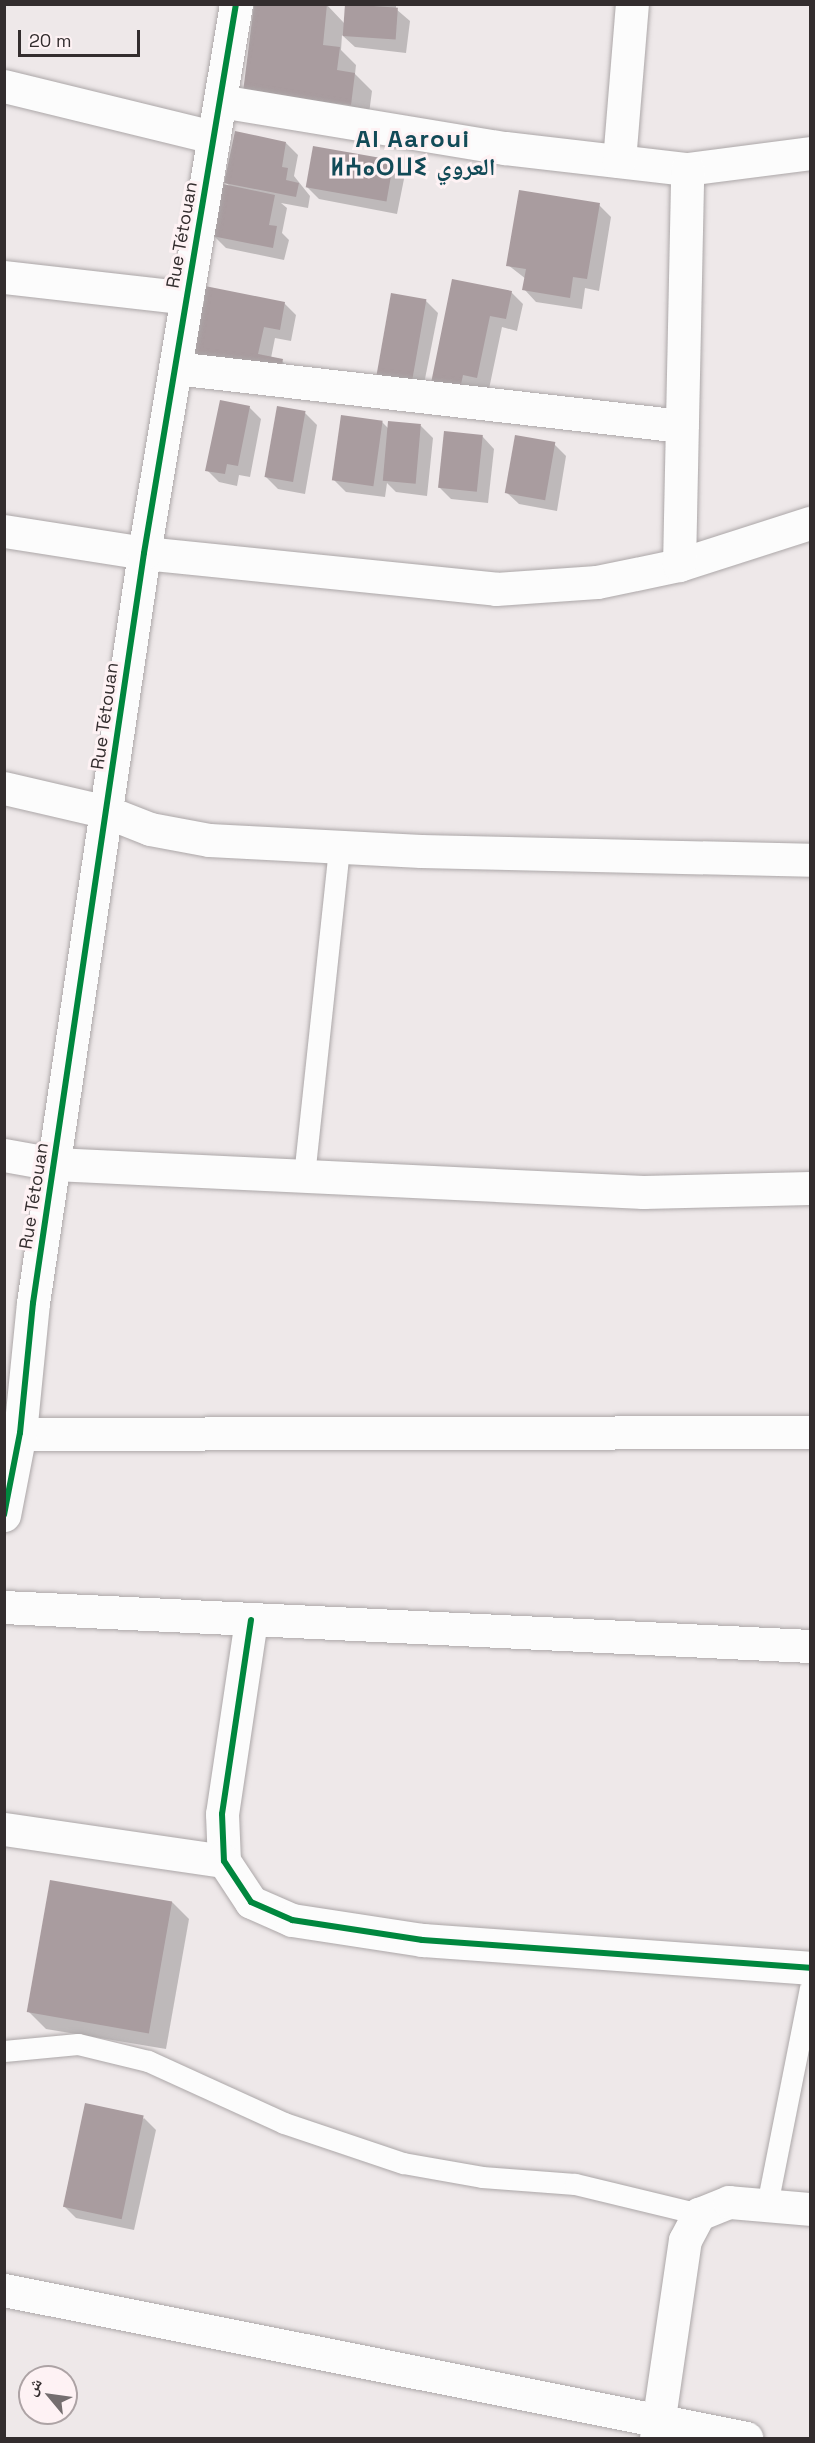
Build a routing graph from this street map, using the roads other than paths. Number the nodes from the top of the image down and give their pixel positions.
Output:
1 (236, 4) edge
2 (632, 4) edge
3 (4, 86) edge
4 (220, 101) junction
5 (214, 137) junction
6 (810, 153) edge
7 (619, 161) junction
8 (687, 169) junction
9 (4, 277) edge
10 (187, 298) junction
11 (175, 368) junction
12 (682, 426) junction
13 (810, 523) edge
14 (4, 531) edge
15 (144, 553) junction
16 (680, 565) junction
17 (4, 788) edge
18 (107, 812) junction
19 (339, 846) junction
20 (810, 860) edge
21 (4, 1155) edge
22 (54, 1164) junction
23 (304, 1176) junction
24 (810, 1188) edge
25 (810, 1432) edge
26 (12, 1434) edge
27 (4, 1515) edge
28 (4, 1607) edge
29 (251, 1620) junction
30 (810, 1646) edge
31 (4, 1829) edge
32 (224, 1861) junction
33 (810, 1968) edge
34 (810, 1988) edge
35 (4, 2050) edge
36 (767, 2205) junction
37 (810, 2209) edge
38 (699, 2214) junction
39 (4, 2290) edge
40 (657, 2430) edge
41 (746, 2439) edge

1 - 4 street, Rue Tétouan
2 - 7 street
3 - 5 street
4 - 5 street, Rue Tétouan
4 - 7 street
5 - 10 street, Rue Tétouan
6 - 8 street
7 - 8 street
8 - 12 street
9 - 10 street
10 - 11 street, Rue Tétouan
11 - 12 street
11 - 15 street, Rue Tétouan
12 - 16 street
13 - 16 street
14 - 15 street
15 - 16 street
15 - 18 street, Rue Tétouan
17 - 18 street
18 - 19 street
18 - 22 street, Rue Tétouan
19 - 20 street
19 - 23 lane
21 - 22 street
22 - 23 street
22 - 26 street, Rue Tétouan
23 - 24 street
25 - 26 street
26 - 27 street, Rue Tétouan
28 - 29 street
29 - 30 street
29 - 32 street
31 - 32 street
32 - 33 street
34 - 36 lane
35 - 38 lane
36 - 37 street
36 - 38 street
38 - 40 street
39 - 40 street
40 - 41 street

